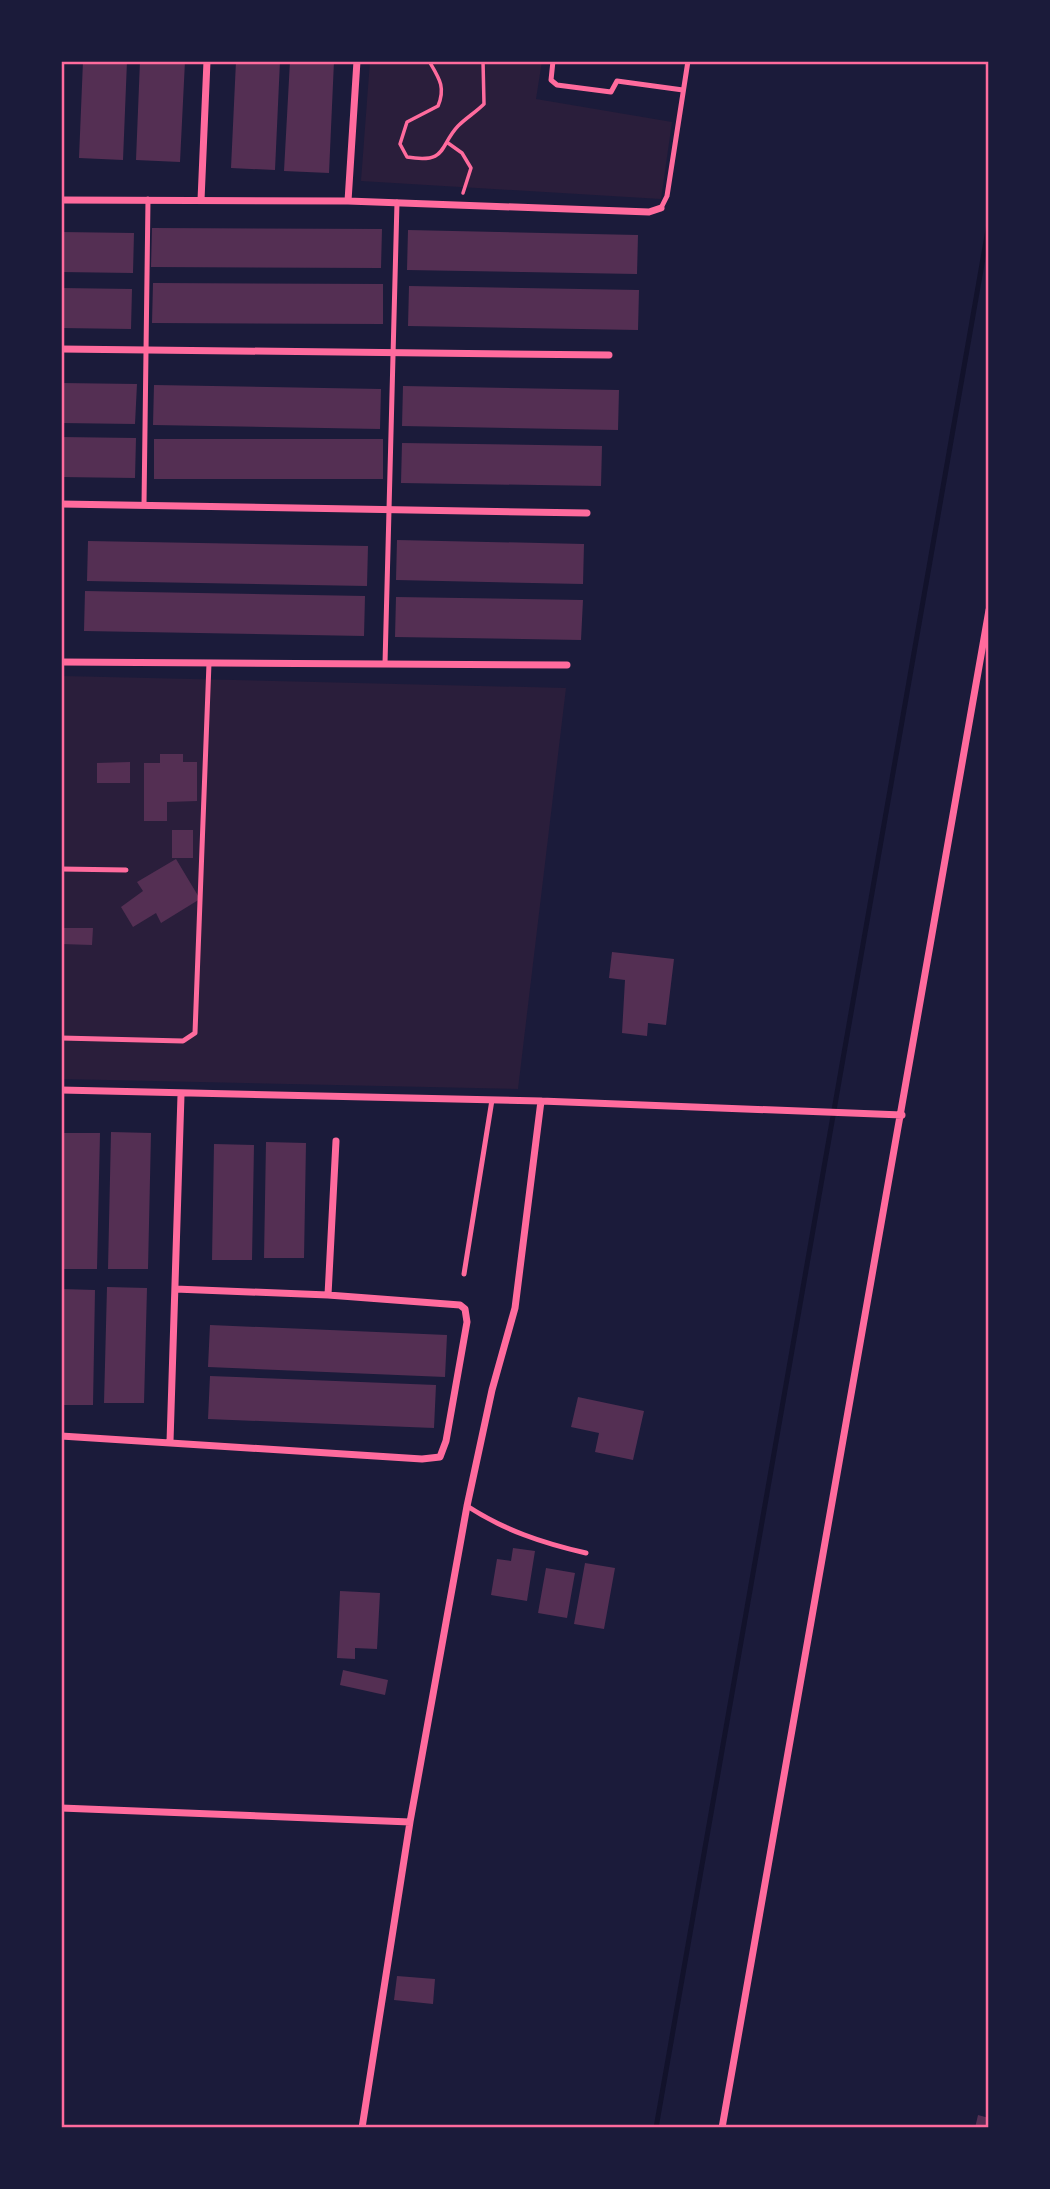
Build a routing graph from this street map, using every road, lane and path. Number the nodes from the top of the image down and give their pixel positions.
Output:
1 (207, 61) edge
2 (358, 61) edge
3 (429, 61) edge
4 (483, 61) edge
5 (553, 61) edge
6 (688, 61) edge
7 (684, 90) junction
8 (448, 143) junction
9 (148, 199) junction
10 (61, 200) edge
11 (201, 200) junction
12 (348, 201) junction
13 (397, 202) junction
14 (458, 205) junction
15 (661, 208) joint
16 (61, 349) edge
17 (146, 350) junction
18 (393, 353) junction
19 (609, 355) dead end
20 (61, 504) edge
21 (144, 505) junction
22 (389, 509) junction
23 (587, 513) dead end
24 (989, 610) edge
25 (61, 662) edge
26 (209, 663) junction
27 (385, 664) junction
28 (567, 665) dead end
29 (61, 869) edge
30 (126, 870) dead end
31 (61, 1038) edge
32 (61, 1090) edge
33 (181, 1095) junction
34 (492, 1100) junction
35 (541, 1101) junction
36 (902, 1115) junction
37 (337, 1141) dead end
38 (464, 1274) dead end
39 (175, 1289) junction
40 (328, 1295) junction
41 (61, 1436) edge
42 (170, 1442) junction
43 (467, 1506) junction
44 (586, 1553) dead end
45 (61, 1808) edge
46 (410, 1822) junction
47 (362, 2128) edge
48 (722, 2128) edge

1 - 11 street
2 - 12 street
3 - 8 path
4 - 8 path
5 - 7 lane
6 - 7 lane
7 - 15 lane
8 - 14 path
9 - 10 street
9 - 11 street
9 - 17 lane
11 - 12 street
12 - 13 street
13 - 14 street
13 - 18 lane
14 - 15 street
16 - 17 street
17 - 18 street
17 - 21 lane
18 - 19 street
18 - 22 lane
20 - 21 street
21 - 22 street
22 - 23 street
22 - 27 lane
24 - 36 street
25 - 26 street
26 - 27 street
26 - 31 lane
27 - 28 street
29 - 30 lane
32 - 33 street
33 - 34 street
33 - 39 street
34 - 35 street
34 - 38 lane
35 - 36 street
35 - 43 street
36 - 48 street
37 - 40 street
39 - 40 street
39 - 42 street
40 - 42 street
41 - 42 street
43 - 44 lane
43 - 46 street
45 - 46 street
46 - 47 street

